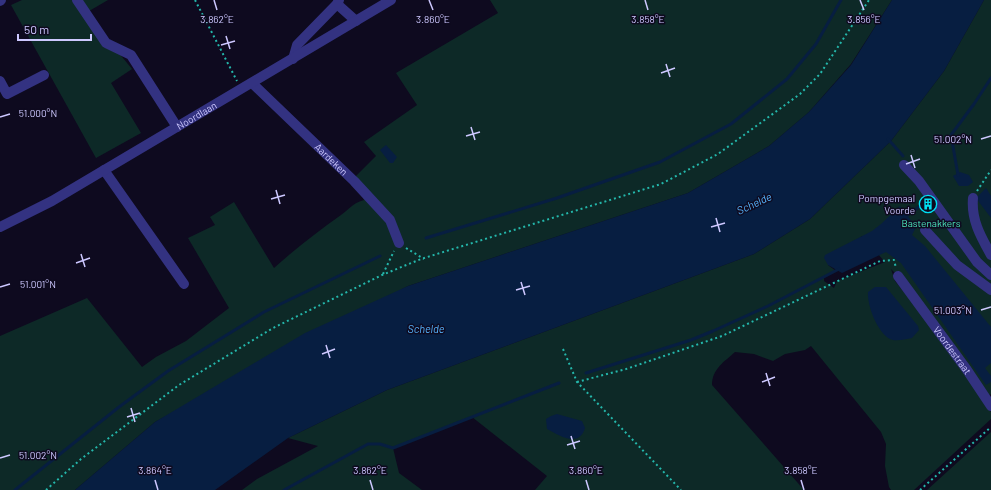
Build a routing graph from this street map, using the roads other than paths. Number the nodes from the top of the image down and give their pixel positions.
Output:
1 (77, 0) edge
2 (391, 0) edge
3 (338, 2) edge
4 (356, 21) junction
5 (293, 59) junction
6 (44, 75) dead end
7 (0, 81) edge
8 (252, 83) junction
9 (177, 127) junction
10 (904, 165) dead end
11 (104, 170) junction
12 (973, 198) road end
13 (0, 227) edge
14 (925, 230) dead end
15 (399, 243) road end
16 (991, 255) edge
17 (991, 275) edge
18 (898, 276) road end
19 (184, 284) dead end
20 (991, 290) edge
21 (989, 400) edge

1 - 9 street
2 - 4 street, Noordlaan
3 - 4 street
3 - 5 street
4 - 5 street, Noordlaan
5 - 8 street, Noordlaan
6 - 7 street
8 - 9 street, Noordlaan
8 - 15 street, Aardeken
9 - 11 street, Noordlaan
10 - 17 street
11 - 13 street, Noordlaan
11 - 19 street
12 - 16 street
14 - 20 street
18 - 21 street, Voordestraat

